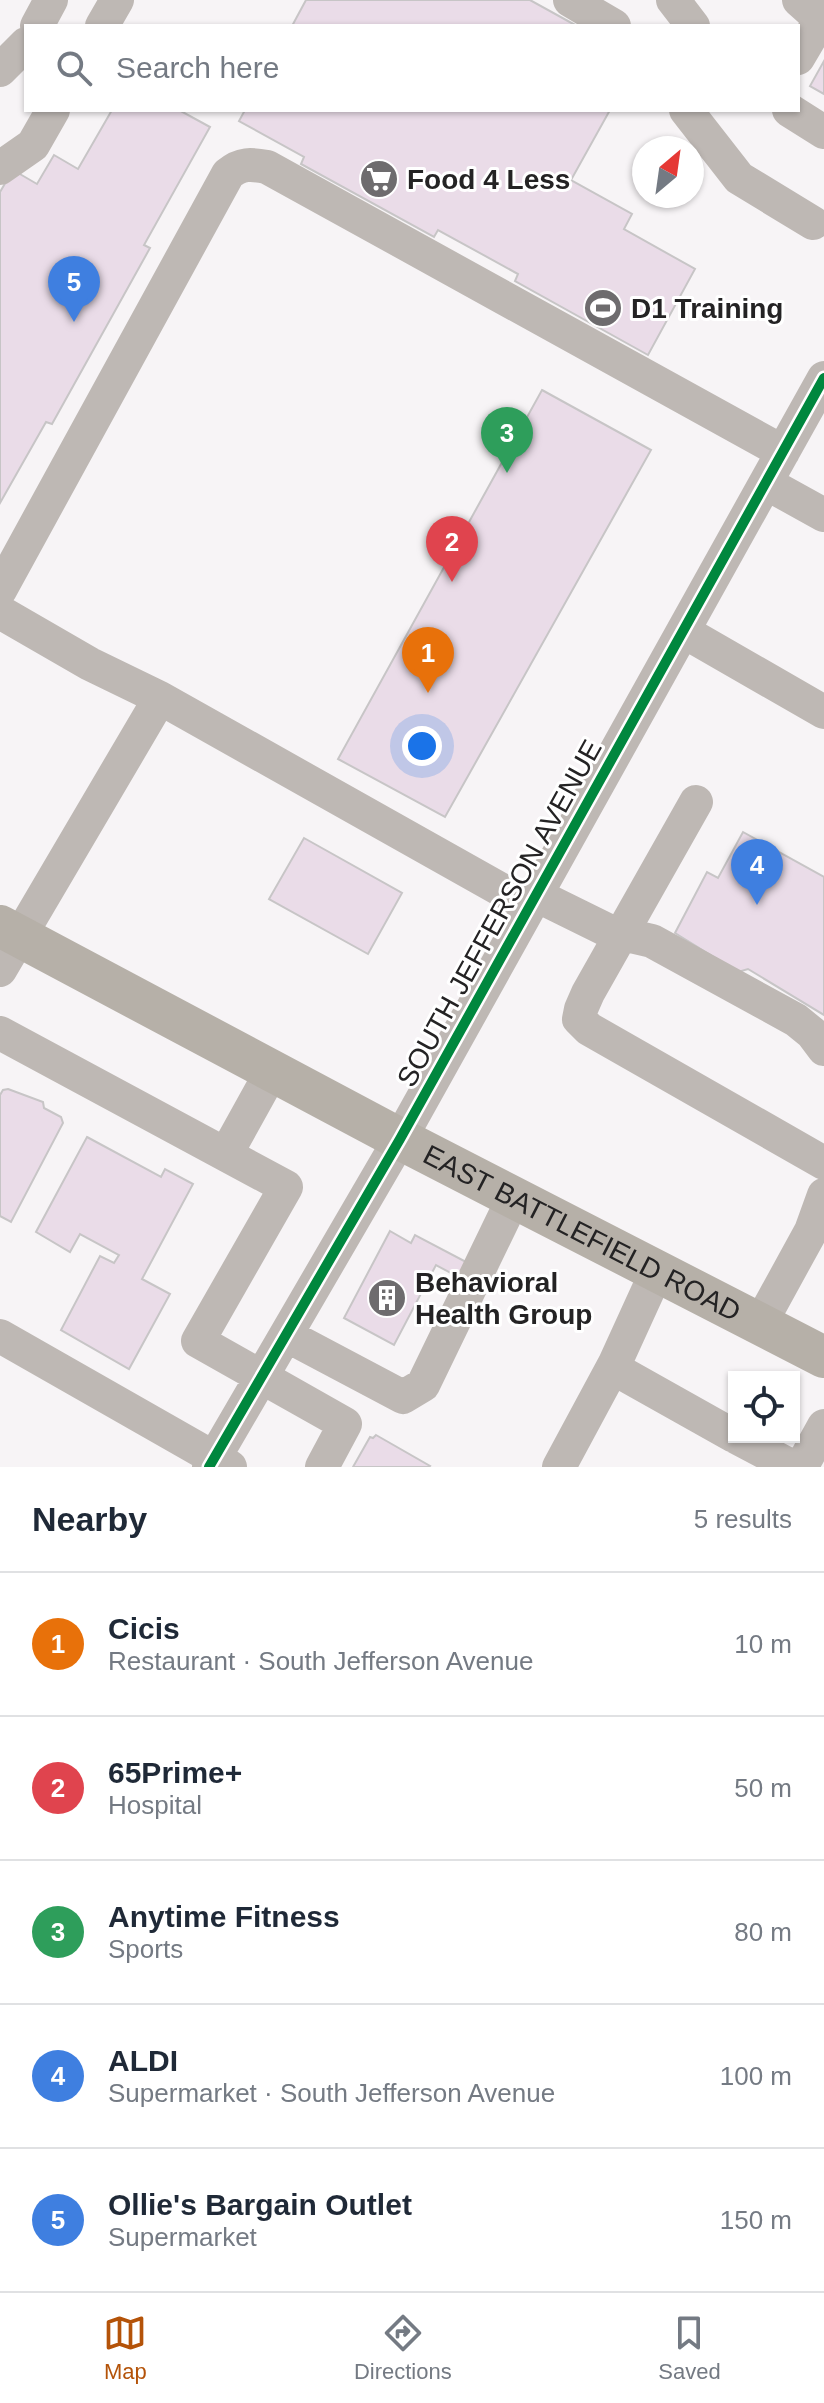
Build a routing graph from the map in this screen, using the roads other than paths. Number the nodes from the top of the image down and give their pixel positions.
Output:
1 (51, 0) edge
2 (117, 0) edge
3 (570, 0) edge
4 (673, 0) edge
5 (799, 0) edge
6 (38, 24) edge
7 (103, 24) edge
8 (611, 24) edge
9 (691, 24) edge
10 (24, 46) edge
11 (800, 55) edge
12 (0, 70) edge
13 (52, 112) edge
14 (688, 112) edge
15 (792, 112) edge
16 (824, 132) edge
17 (0, 168) edge
18 (813, 223) dead end
19 (824, 378) edge
20 (783, 452) junction
21 (766, 483) junction
22 (824, 515) edge
23 (0, 590) edge
24 (0, 612) edge
25 (683, 631) junction
26 (160, 698) junction
27 (824, 712) edge
28 (696, 802) dead end
29 (533, 900) junction
30 (623, 933) junction
31 (7, 944) edge
32 (0, 1033) edge
33 (824, 1049) edge
34 (272, 1071) junction
35 (400, 1139) junction
36 (226, 1154) junction
37 (824, 1163) edge
38 (824, 1195) edge
39 (514, 1197) junction
40 (657, 1271) junction
41 (760, 1324) junction
42 (286, 1335) junction
43 (0, 1336) edge
44 (824, 1357) edge
45 (615, 1363) junction
46 (261, 1377) junction
47 (824, 1426) edge
48 (728, 1432) edge
49 (749, 1443) edge
50 (218, 1464) edge
51 (322, 1467) edge
52 (559, 1467) edge
53 (795, 1467) edge

1 - 6 street
2 - 7 street
3 - 8 street
4 - 9 street
5 - 11 street
10 - 12 street
13 - 17 street
14 - 18 street
15 - 16 street
19 - 20 street, SOUTH JEFFERSON AVENUE
20 - 21 street, SOUTH JEFFERSON AVENUE
20 - 23 street
21 - 22 street
21 - 25 street, SOUTH JEFFERSON AVENUE
24 - 26 street
25 - 27 street
25 - 29 street, SOUTH JEFFERSON AVENUE
26 - 29 street
26 - 31 street
28 - 30 street
29 - 30 street
29 - 35 street, SOUTH JEFFERSON AVENUE
30 - 33 street
30 - 37 street
31 - 34 main road, EAST BATTLEFIELD ROAD
32 - 36 street
34 - 35 main road, EAST BATTLEFIELD ROAD
34 - 36 street
35 - 39 main road, EAST BATTLEFIELD ROAD
35 - 42 street, SOUTH JEFFERSON AVENUE
36 - 46 street
38 - 41 street
39 - 40 main road, EAST BATTLEFIELD ROAD
39 - 42 street
40 - 41 main road, EAST BATTLEFIELD ROAD
40 - 45 street
41 - 44 main road, EAST BATTLEFIELD ROAD
42 - 46 street, SOUTH JEFFERSON AVENUE
43 - 50 street
45 - 48 street
45 - 52 street
46 - 50 street, SOUTH JEFFERSON AVENUE
46 - 51 street
47 - 53 street
49 - 53 street

